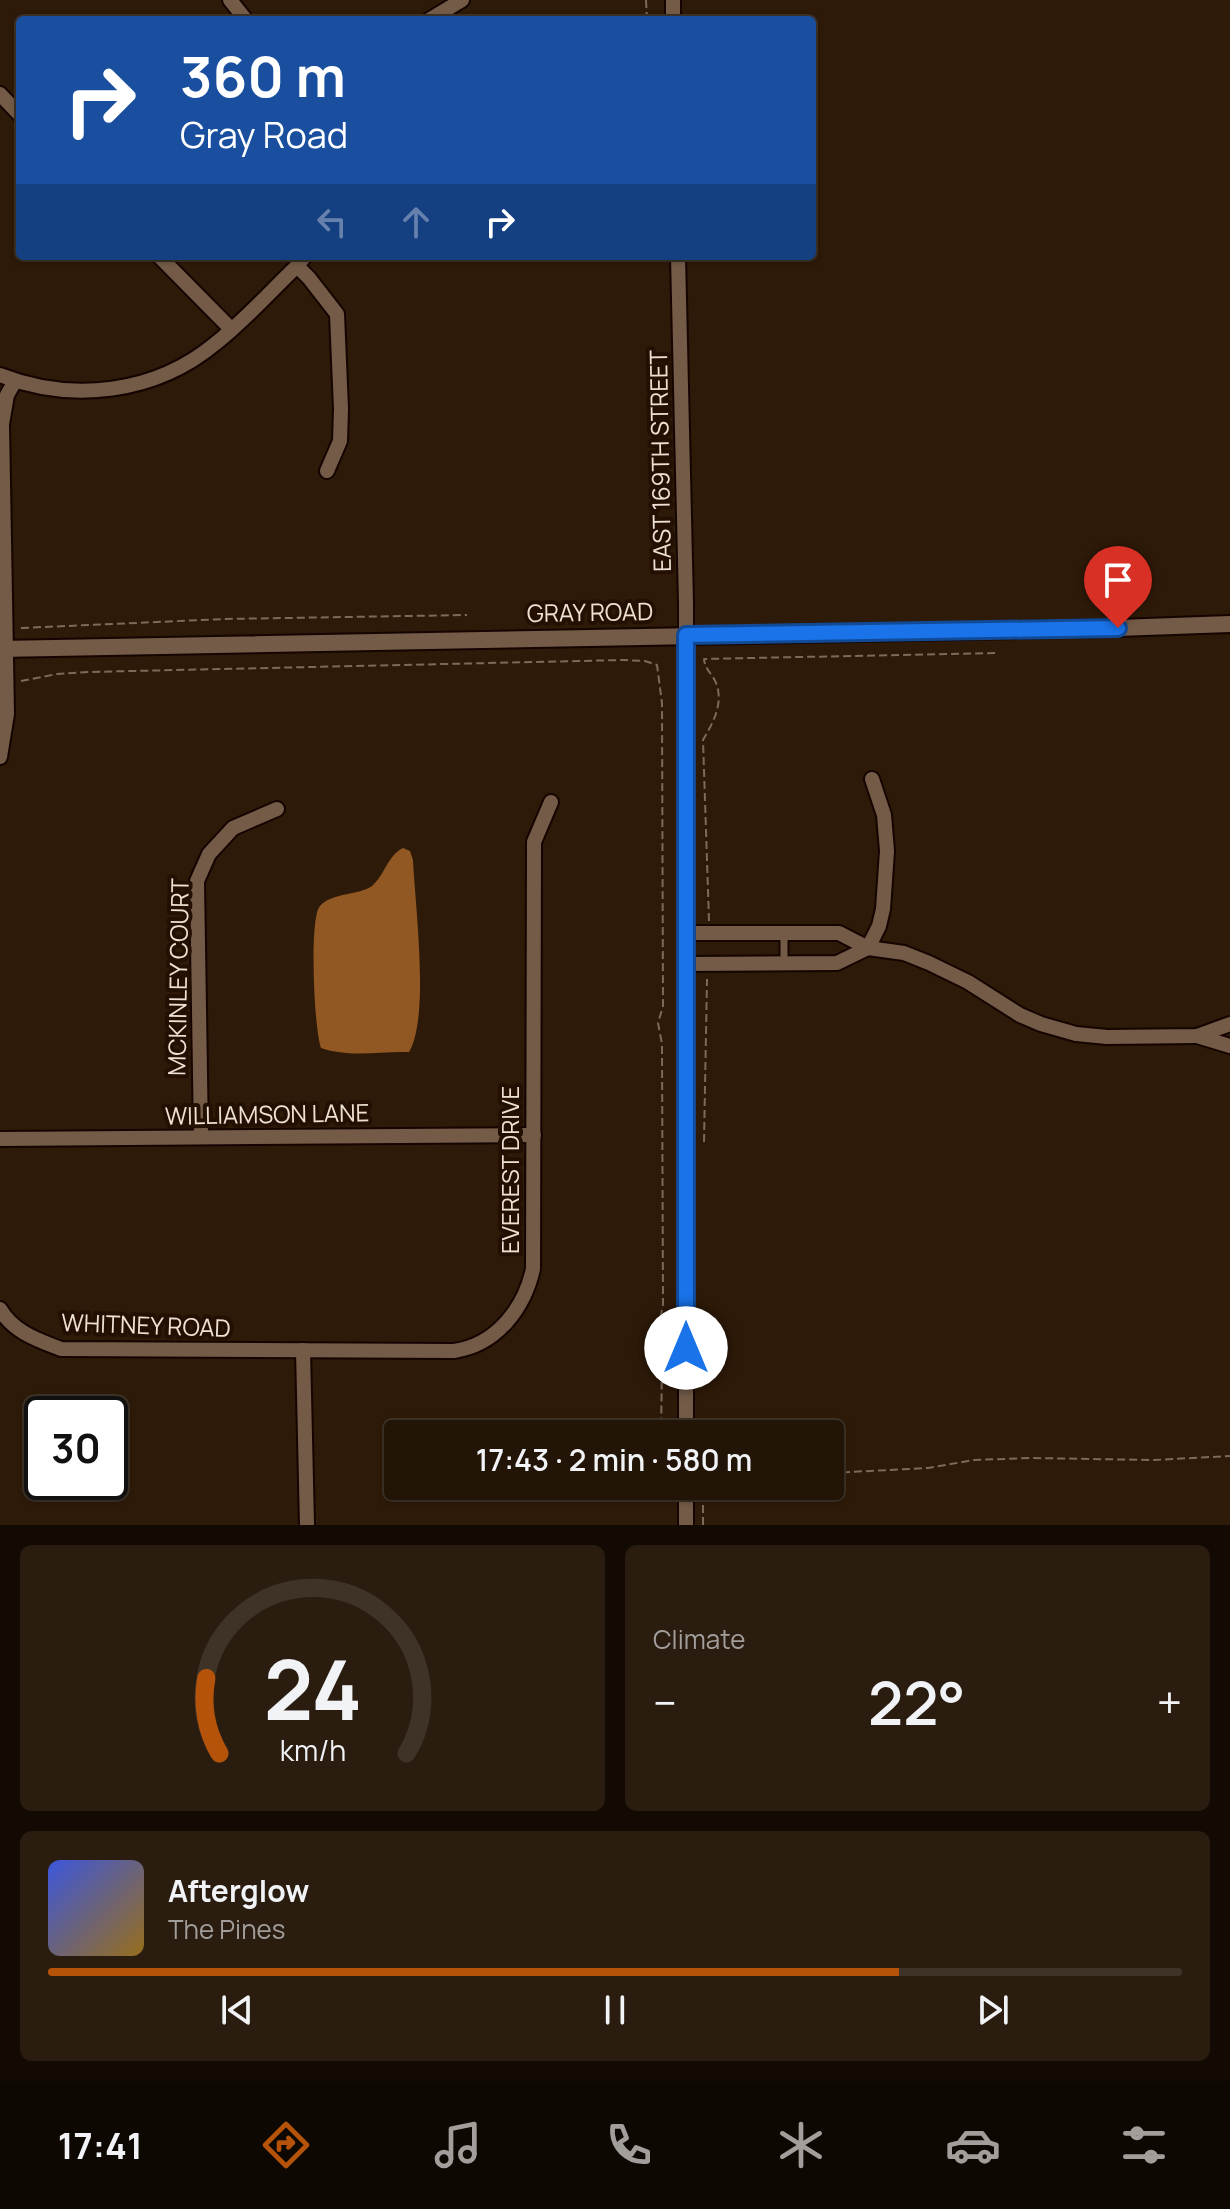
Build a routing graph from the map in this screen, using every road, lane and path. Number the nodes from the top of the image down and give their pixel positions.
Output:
1 (230, 0) edge
2 (462, 0) edge
3 (243, 16) edge
4 (436, 16) edge
5 (0, 94) edge
6 (16, 111) edge
7 (163, 260) edge
8 (678, 260) edge
9 (301, 261) edge
10 (231, 329) junction
11 (0, 375) edge
12 (15, 381) junction
13 (1, 466) edge
14 (327, 471) dead end
15 (467, 615) dead end
16 (1230, 624) edge
17 (6, 627) junction
18 (686, 635) junction
19 (3, 649) edge
20 (995, 653) dead end
21 (6, 681) junction
22 (0, 757) edge
23 (872, 779) dead end
24 (551, 802) dead end
25 (277, 809) dead end
26 (686, 933) junction
27 (708, 933) junction
28 (784, 934) junction
29 (868, 948) junction
30 (707, 963) junction
31 (784, 963) junction
32 (686, 964) junction
33 (1230, 1024) edge
34 (1197, 1036) junction
35 (1230, 1046) edge
36 (534, 1135) junction
37 (201, 1137) junction
38 (0, 1139) edge
39 (704, 1142) dead end
40 (0, 1309) edge
41 (303, 1350) junction
42 (661, 1420) edge
43 (686, 1420) edge
44 (1230, 1456) edge
45 (844, 1472) edge
46 (686, 1500) edge
47 (703, 1500) edge
48 (307, 1525) edge
49 (686, 1525) edge
50 (703, 1525) edge

1 - 3 street
2 - 4 street
5 - 6 street
7 - 10 street
8 - 18 street, EAST 169TH STREET
9 - 10 street
9 - 14 street
10 - 12 street
11 - 12 street
12 - 13 street
13 - 17 street
15 - 17 path
16 - 18 street, GRAY ROAD
17 - 19 street
18 - 19 street, GRAY ROAD
18 - 26 street, EAST 169TH STREET
19 - 21 street
20 - 27 path
21 - 22 street
21 - 42 path
23 - 29 street
24 - 36 street, EVEREST DRIVE
25 - 37 street, MCKINLEY COURT
26 - 27 street
26 - 32 street, EAST 169TH STREET
27 - 28 street
28 - 29 street
28 - 31 lane
29 - 31 street
29 - 34 street
30 - 31 street
30 - 32 street
30 - 39 path
32 - 43 street, EAST 169TH STREET
33 - 34 street
34 - 35 street
36 - 37 street, WILLIAMSON LANE
36 - 41 street, EVEREST DRIVE
37 - 38 street, WILLIAMSON LANE
40 - 41 street, WHITNEY ROAD
41 - 48 street
44 - 45 path
46 - 49 street
47 - 50 path

